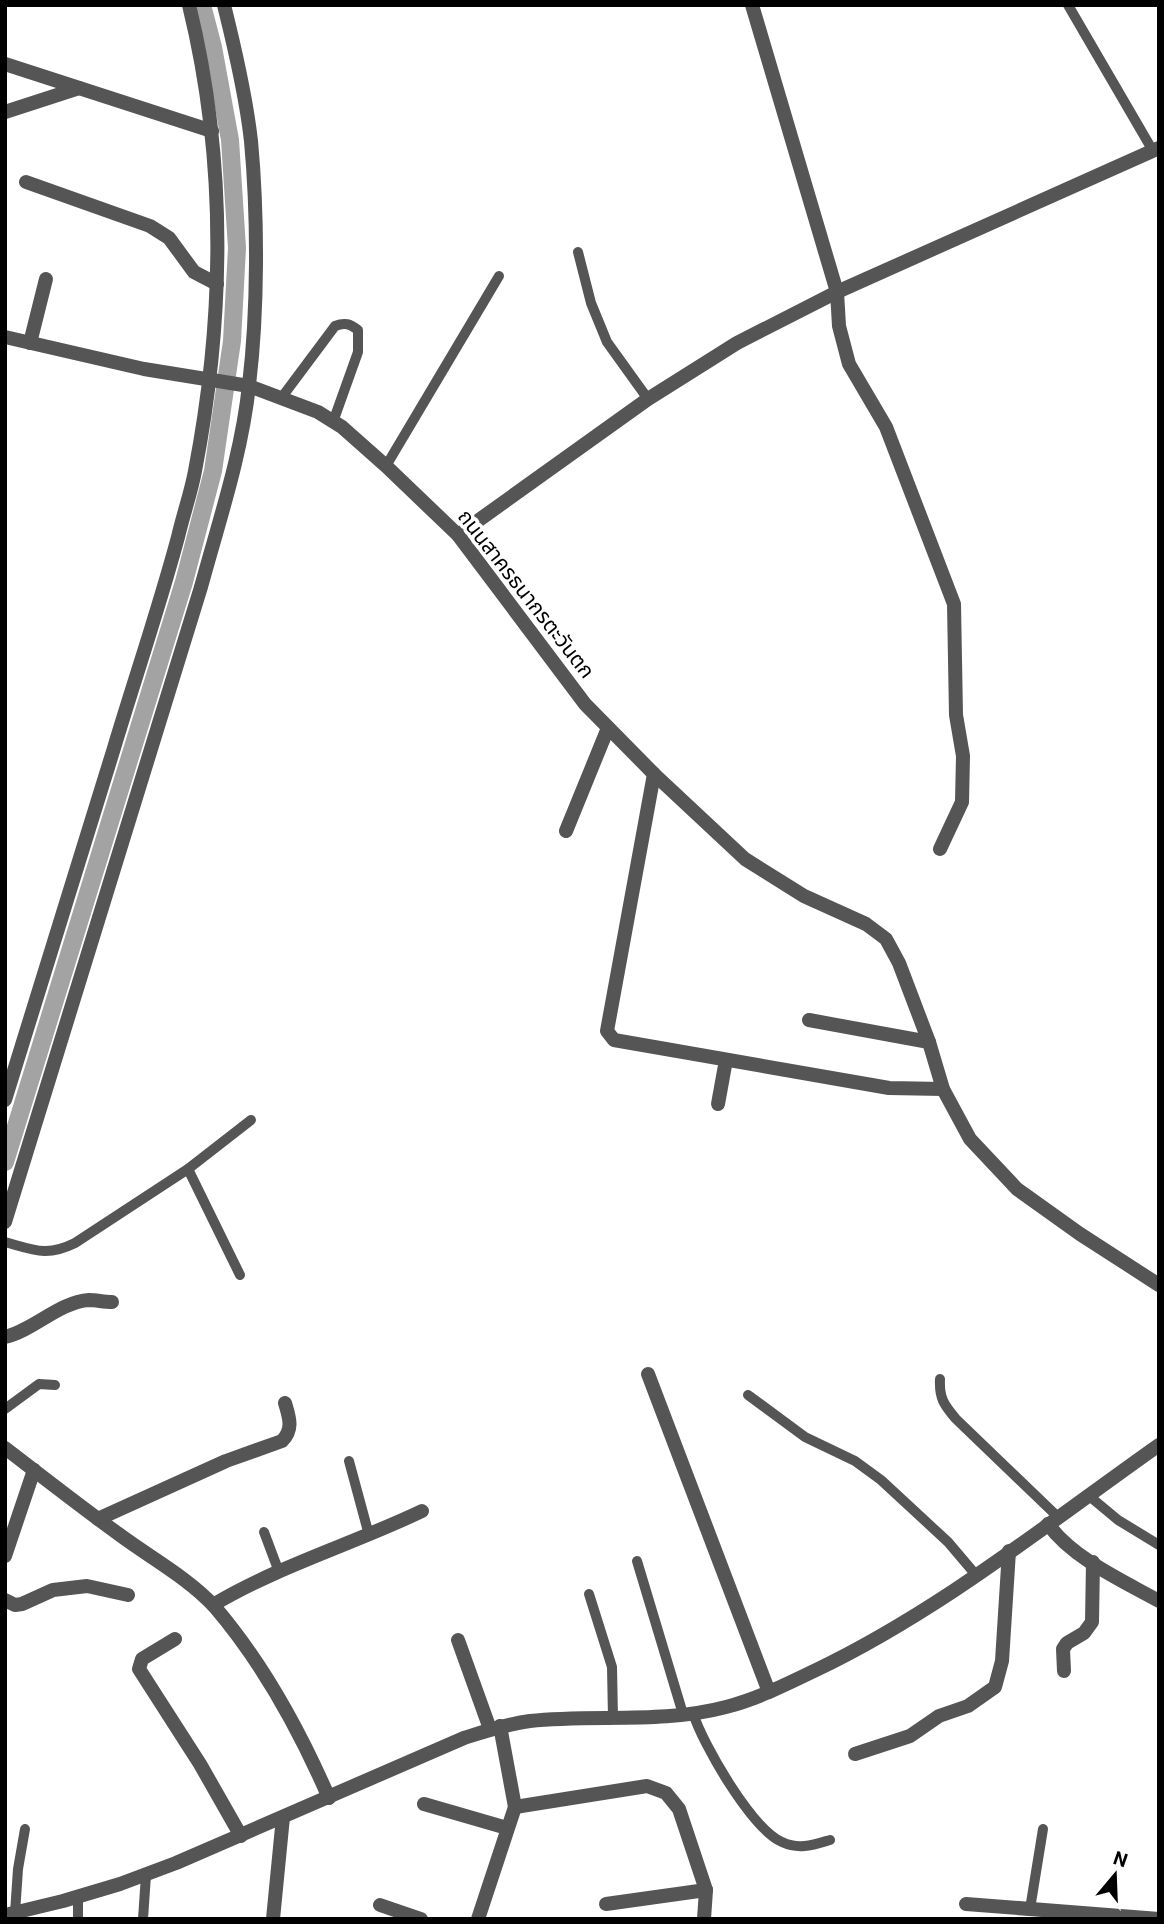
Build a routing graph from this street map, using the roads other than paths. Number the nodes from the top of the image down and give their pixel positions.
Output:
1 (189, 5) edge
2 (224, 5) edge
3 (752, 5) edge
4 (1068, 5) edge
5 (5, 64) edge
6 (79, 88) junction
7 (5, 112) edge
8 (212, 131) junction
9 (1156, 150) edge
10 (26, 182) dead end
11 (578, 252) dead end
12 (499, 276) dead end
13 (46, 279) dead end
14 (217, 284) junction
15 (837, 292) junction
16 (5, 337) edge
17 (30, 343) junction
18 (212, 380) junction
19 (247, 386) junction
20 (282, 397) junction
21 (648, 399) junction
22 (333, 422) junction
23 (386, 466) junction
24 (458, 535) junction
25 (608, 728) junction
26 (654, 774) junction
27 (566, 831) dead end
28 (940, 849) dead end
29 (809, 1020) dead end
30 (929, 1042) junction
31 (726, 1060) junction
32 (10, 1064) edge
33 (943, 1089) junction
34 (5, 1100) edge
35 (718, 1104) dead end
36 (251, 1120) dead end
37 (188, 1169) junction
38 (5, 1222) edge
39 (5, 1242) edge
40 (240, 1275) dead end
41 (1159, 1285) edge
42 (112, 1302) dead end
43 (5, 1337) edge
44 (649, 1374) dead end
45 (940, 1379) dead end
46 (55, 1385) dead end
47 (748, 1395) dead end
48 (285, 1403) dead end
49 (5, 1409) edge
50 (1159, 1445) edge
51 (5, 1448) edge
52 (349, 1461) dead end
53 (34, 1470) junction
54 (1088, 1495) junction
55 (422, 1511) dead end
56 (98, 1519) junction
57 (1053, 1520) junction
58 (264, 1532) dead end
59 (369, 1535) junction
60 (1159, 1545) edge
61 (1009, 1551) junction
62 (5, 1556) edge
63 (637, 1562) dead end
64 (1093, 1562) junction
65 (279, 1572) junction
66 (976, 1575) junction
67 (589, 1594) dead end
68 (128, 1595) dead end
69 (5, 1600) edge
70 (1159, 1601) edge
71 (213, 1605) junction
72 (175, 1639) dead end
73 (458, 1640) dead end
74 (1064, 1671) dead end
75 (769, 1692) junction
76 (688, 1714) junction
77 (613, 1718) junction
78 (495, 1728) junction
79 (855, 1754) dead end
80 (329, 1798) junction
81 (424, 1804) dead end
82 (515, 1807) junction
83 (284, 1817) junction
84 (507, 1828) junction
85 (26, 1829) dead end
86 (1043, 1829) dead end
87 (241, 1836) junction
88 (830, 1840) dead end
89 (146, 1875) junction
90 (706, 1890) junction
91 (78, 1897) junction
92 (606, 1904) dead end
93 (966, 1904) dead end
94 (380, 1905) dead end
95 (1030, 1909) junction
96 (10, 1914) edge
97 (78, 1919) edge
98 (144, 1919) edge
99 (273, 1919) edge
100 (421, 1919) edge
101 (478, 1919) edge
102 (704, 1919) edge
103 (1158, 1919) edge

1 - 8 street
2 - 19 street
3 - 15 street
4 - 9 lane
5 - 6 street
6 - 7 street
6 - 8 street
8 - 14 street
9 - 15 street
10 - 14 street
11 - 21 lane
12 - 23 lane
13 - 17 street
14 - 18 street
15 - 21 street
15 - 28 street
16 - 17 street, ถนนสาครธนากรตะวันตก
17 - 18 street, ถนนสาครธนากรตะวันตก
18 - 19 street, ถนนสาครธนากรตะวันตก
18 - 32 street
19 - 20 street, ถนนสาครธนากรตะวันตก
19 - 38 street
20 - 22 street, ถนนสาครธนากรตะวันตก
20 - 22 lane
21 - 24 street
22 - 23 street, ถนนสาครธนากรตะวันตก
23 - 24 street, ถนนสาครธนากรตะวันตก
24 - 25 street, ถนนสาครธนากรตะวันตก
25 - 26 street, ถนนสาครธนากรตะวันตก
25 - 27 street
26 - 30 street, ถนนสาครธนากรตะวันตก
26 - 31 street
29 - 30 street
30 - 33 street, ถนนสาครธนากรตะวันตก
31 - 33 street
31 - 35 street
32 - 34 street
33 - 41 street, ถนนสาครธนากรตะวันตก
36 - 37 lane
37 - 39 lane
37 - 40 lane
42 - 43 street
44 - 75 street
45 - 57 lane
46 - 49 lane
47 - 66 lane
48 - 56 street
50 - 54 street
51 - 53 street
52 - 59 lane
53 - 56 street
53 - 62 street
54 - 57 street
54 - 60 lane
55 - 59 street
56 - 71 street
57 - 61 street
57 - 64 street
58 - 65 lane
59 - 65 street
61 - 66 street
61 - 79 street
63 - 76 lane
64 - 70 street
64 - 74 street
65 - 71 street
66 - 75 street
67 - 77 lane
68 - 69 street
71 - 80 street
72 - 87 street
73 - 78 street
75 - 76 street
76 - 77 street
76 - 88 lane
77 - 78 street
78 - 80 street
78 - 82 street
80 - 83 street
81 - 84 street
82 - 84 street
82 - 90 street
83 - 87 street
83 - 99 street
84 - 101 street
85 - 96 lane
86 - 95 lane
87 - 89 street
89 - 91 street
89 - 98 lane
90 - 92 street
90 - 102 street
91 - 96 street
91 - 97 lane
93 - 95 street
94 - 100 street
95 - 103 street

